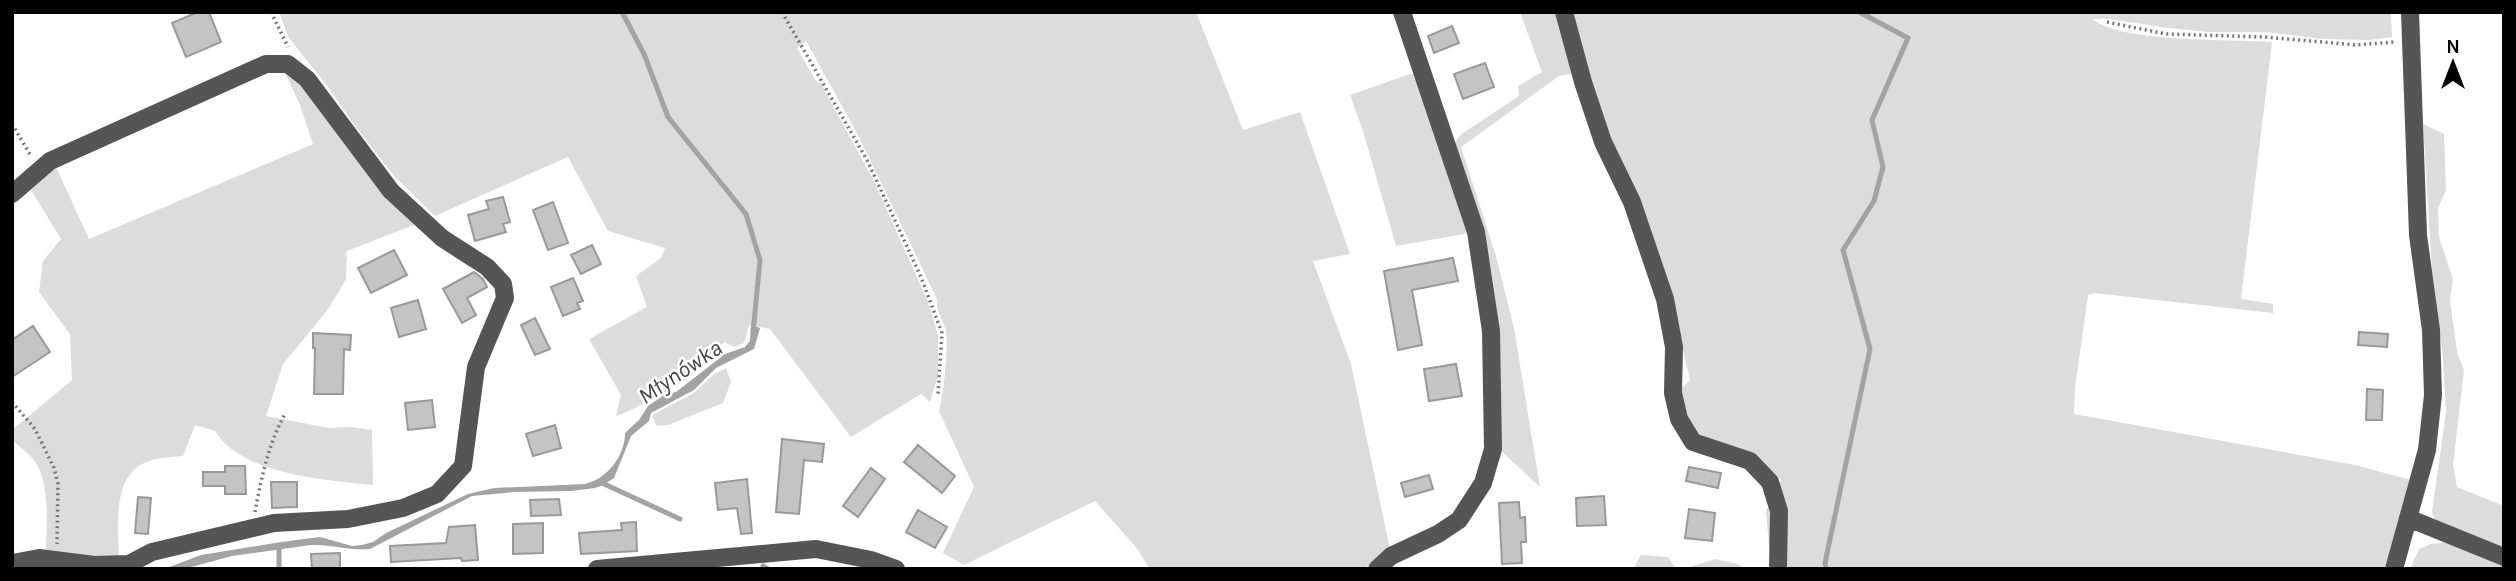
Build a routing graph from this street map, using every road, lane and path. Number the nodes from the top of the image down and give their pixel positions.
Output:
1 (782, 12) edge
2 (1402, 12) edge
3 (1564, 12) edge
4 (2410, 12) edge
5 (2107, 22) dead end
6 (2410, 41) junction
7 (12, 124) edge
8 (40, 170) junction
9 (12, 194) edge
10 (938, 395) dead end
11 (12, 402) edge
12 (285, 414) dead end
13 (2408, 518) junction
14 (253, 528) junction
15 (2504, 557) edge
16 (57, 560) junction
17 (12, 563) edge
18 (130, 566) edge
19 (620, 568) edge
20 (597, 569) edge
21 (896, 569) edge
22 (1377, 569) edge
23 (1778, 569) edge
24 (2394, 569) edge

1 - 10 path
2 - 22 street
3 - 23 street
4 - 6 street
5 - 6 path
6 - 13 street
7 - 8 path
8 - 9 street
8 - 14 street
11 - 16 path
12 - 14 path
13 - 15 street
13 - 24 street
14 - 18 street
16 - 17 street
16 - 18 street
19 - 20 street
19 - 21 street

